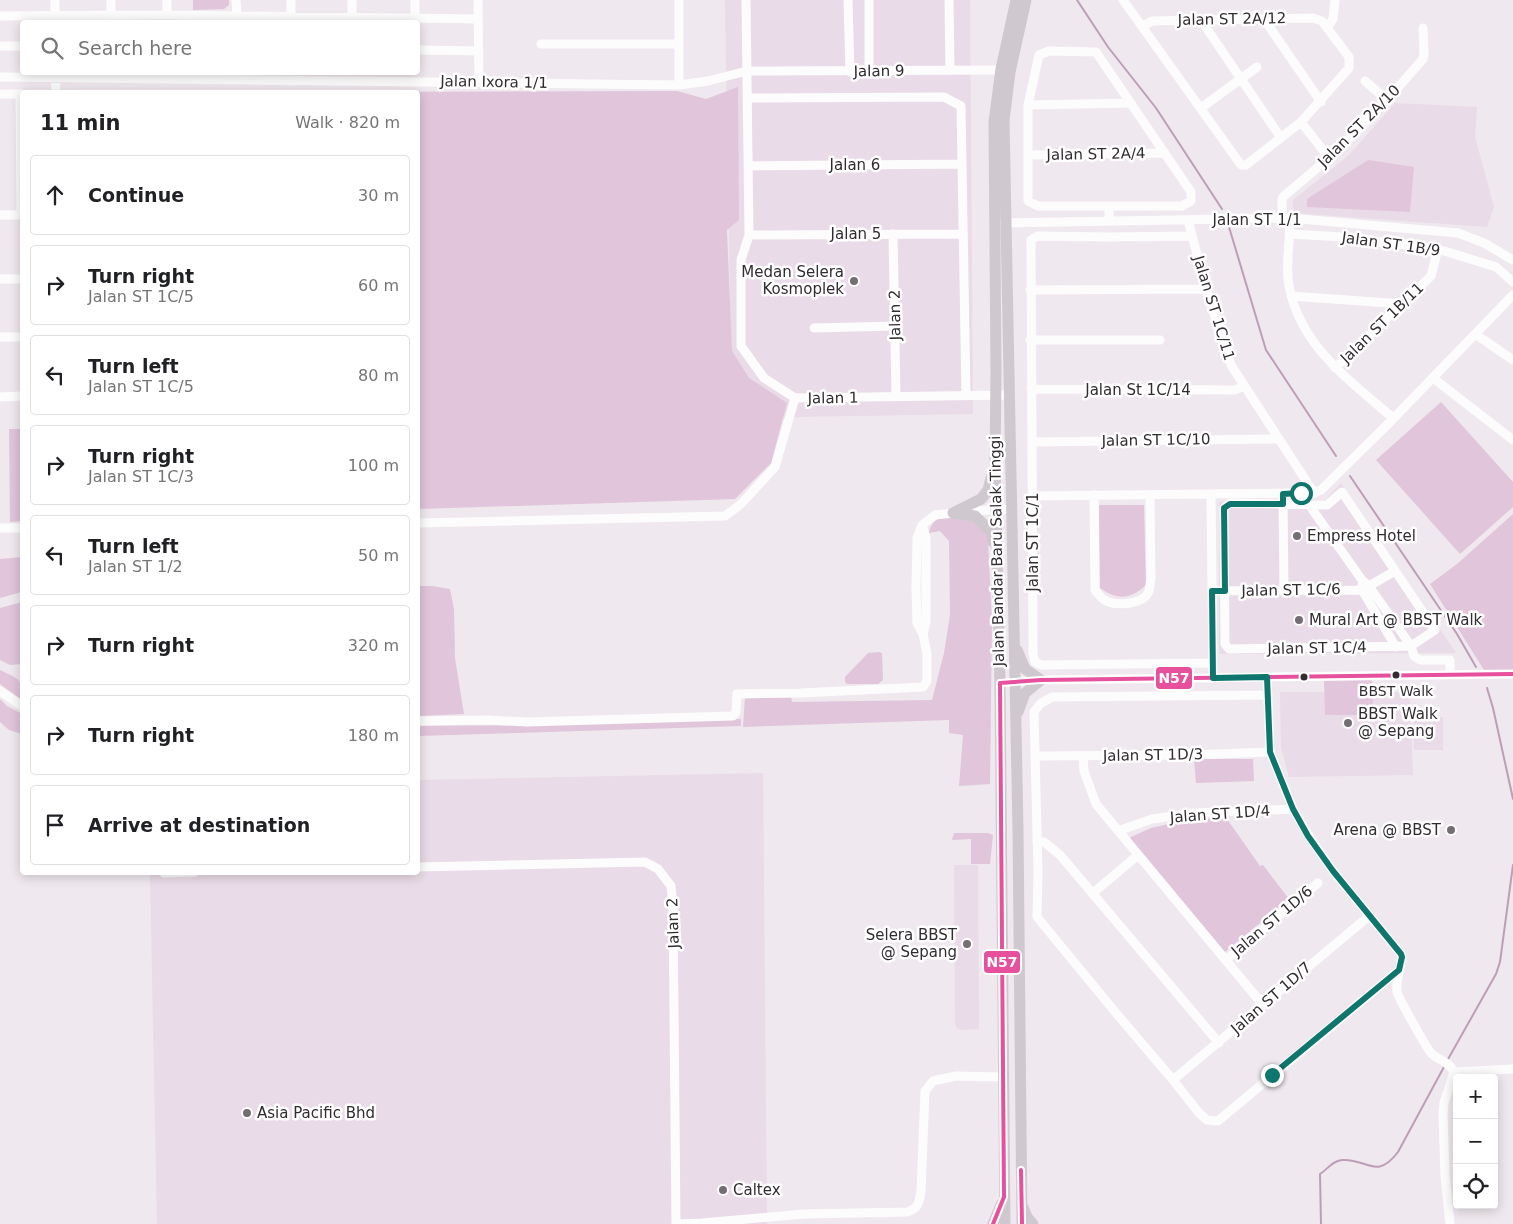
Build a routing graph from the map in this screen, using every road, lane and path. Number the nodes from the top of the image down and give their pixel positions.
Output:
1 (55, 0) edge
2 (111, 0) edge
3 (167, 0) edge
4 (236, 0) edge
5 (291, 0) edge
6 (352, 0) edge
7 (415, 0) edge
8 (478, 0) edge
9 (679, 0) edge
10 (746, 0) edge
11 (848, 0) edge
12 (869, 0) edge
13 (949, 0) edge
14 (1016, 0) edge
15 (1026, 0) edge
16 (1123, 0) edge
17 (1335, 0) edge
18 (111, 15) junction
19 (167, 15) junction
20 (0, 16) edge
21 (236, 16) junction
22 (291, 17) junction
23 (352, 17) junction
24 (415, 18) junction
25 (55, 19) edge
26 (198, 19) edge
27 (478, 19) junction
28 (1264, 19) junction
29 (1201, 20) junction
30 (1324, 25) junction
31 (1143, 26) junction
32 (1423, 28) dead end
33 (541, 44) dead end
34 (679, 44) junction
35 (0, 46) edge
36 (20, 46) edge
37 (420, 50) edge
38 (479, 51) junction
39 (1257, 67) dead end
40 (950, 70) junction
41 (748, 71) junction
42 (1006, 71) junction
43 (850, 72) junction
44 (870, 72) junction
45 (55, 76) edge
46 (198, 76) edge
47 (0, 78) edge
48 (1241, 78) junction
49 (1365, 81) dead end
50 (479, 82) junction
51 (679, 85) junction
52 (56, 90) edge
53 (0, 94) edge
54 (20, 94) edge
55 (748, 98) junction
56 (1387, 100) junction
57 (1320, 102) junction
58 (1131, 103) junction
59 (1028, 105) junction
60 (1201, 108) junction
61 (1301, 122) junction
62 (1281, 138) junction
63 (1165, 153) junction
64 (1028, 154) junction
65 (1329, 158) junction
66 (962, 164) junction
67 (748, 166) junction
68 (1109, 206) junction
69 (0, 215) edge
70 (20, 215) edge
71 (1286, 218) junction
72 (1188, 220) junction
73 (1109, 221) junction
74 (995, 223) junction
75 (1007, 223) junction
76 (893, 234) junction
77 (963, 234) junction
78 (1291, 234) junction
79 (749, 235) junction
80 (1192, 236) junction
81 (1438, 249) junction
82 (1513, 260) edge
83 (0, 279) edge
84 (20, 279) edge
85 (1513, 282) edge
86 (1206, 289) junction
87 (1030, 290) junction
88 (1513, 295) edge
89 (1291, 296) junction
90 (1403, 304) junction
91 (895, 326) junction
92 (814, 328) dead end
93 (1475, 334) junction
94 (0, 337) edge
95 (20, 337) edge
96 (1030, 340) junction
97 (1160, 340) dead end
98 (1513, 360) edge
99 (1335, 368) junction
100 (1433, 378) junction
101 (1244, 386) junction
102 (1031, 389) junction
103 (996, 395) junction
104 (1010, 395) junction
105 (0, 396) edge
106 (20, 396) edge
107 (966, 396) junction
108 (896, 397) junction
109 (795, 398) junction
110 (1393, 418) junction
111 (1279, 439) junction
112 (1513, 440) edge
113 (1032, 442) junction
114 (995, 462) junction
115 (1301, 493) junction
116 (1314, 493) junction
117 (1211, 494) junction
118 (1283, 494) junction
119 (1094, 495) junction
120 (1150, 495) junction
121 (1033, 496) junction
122 (1283, 504) junction
123 (1309, 505) junction
124 (1012, 509) junction
125 (997, 510) junction
126 (953, 513) junction
127 (420, 523) edge
128 (0, 528) edge
129 (20, 528) edge
130 (1395, 570) junction
131 (1364, 585) junction
132 (1284, 590) junction
133 (1212, 591) junction
134 (1225, 591) junction
135 (998, 594) junction
136 (1013, 637) junction
137 (1396, 646) junction
138 (1411, 646) junction
139 (1213, 663) junction
140 (1513, 674) edge
141 (1450, 675) junction
142 (1267, 677) junction
143 (1213, 678) junction
144 (1041, 680) junction
145 (1000, 682) junction
146 (1015, 682) junction
147 (0, 691) edge
148 (1268, 695) junction
149 (20, 705) edge
150 (420, 721) edge
151 (1016, 722) junction
152 (1270, 752) junction
153 (1036, 756) junction
154 (1083, 756) junction
155 (1293, 809) junction
156 (1118, 831) junction
157 (1037, 841) junction
158 (1138, 854) junction
159 (420, 867) edge
160 (1318, 883) dead end
161 (1093, 893) junction
162 (1370, 916) junction
163 (1226, 960) junction
164 (1399, 970) junction
165 (1263, 1005) junction
166 (1219, 1043) junction
167 (1513, 1069) edge
168 (1454, 1072) junction
169 (1004, 1077) junction
170 (1173, 1080) junction
171 (1004, 1135) junction
172 (1020, 1136) junction
173 (1004, 1197) junction
174 (1022, 1203) junction
175 (676, 1224) edge
176 (993, 1224) edge
177 (1005, 1224) edge
178 (1022, 1224) edge
179 (1033, 1224) edge
180 (1450, 1224) edge

1 - 25 street
2 - 18 street
3 - 19 street
4 - 21 street
5 - 22 street
6 - 23 street
7 - 24 street
8 - 27 street
9 - 34 street
10 - 41 street
11 - 43 street
12 - 44 street
13 - 40 street
14 - 42 main road, Jalan Bandar Baru Salak Tinggi
15 - 42 main road, Jalan Bandar Baru Salak Tinggi
16 - 31 street
17 - 30 street
18 - 19 street
18 - 25 street
19 - 26 street
20 - 25 street
21 - 22 street
21 - 26 street
22 - 23 street
23 - 24 street
24 - 27 street
27 - 38 street
28 - 29 street, Jalan ST 2A/12
28 - 30 street, Jalan ST 2A/12
28 - 57 street
29 - 31 street, Jalan ST 2A/12
29 - 48 street
30 - 57 street
31 - 60 street
32 - 56 street, Jalan ST 2A/10
33 - 34 street
34 - 51 street
35 - 36 street
37 - 38 street
38 - 50 street
39 - 48 street
40 - 42 street, Jalan 9
40 - 44 street, Jalan 9
41 - 43 street, Jalan 9
41 - 51 street, Jalan Ixora 1/1
41 - 55 street
42 - 74 main road, Jalan Bandar Baru Salak Tinggi
42 - 75 main road, Jalan Bandar Baru Salak Tinggi
43 - 44 street, Jalan 9
45 - 46 street, Jalan Ixora 1/1
45 - 47 street, Jalan Ixora 1/1
45 - 52 street
46 - 50 street, Jalan Ixora 1/1
48 - 60 street
48 - 62 street
49 - 56 street
50 - 51 street, Jalan Ixora 1/1
53 - 54 street
55 - 66 street
55 - 67 street
56 - 65 street, Jalan ST 2A/10
57 - 61 street
58 - 59 street
58 - 59 street
58 - 63 street
59 - 64 street
60 - 62 street
61 - 62 street
61 - 65 street
63 - 64 street, Jalan ST 2A/4
63 - 68 street
64 - 68 street
65 - 71 street, Jalan ST 2A/10
66 - 67 street, Jalan 6
66 - 77 street
67 - 79 street
68 - 73 street
69 - 70 street
71 - 72 street, Jalan ST 1/1
71 - 78 street, Jalan ST 2A/10
71 - 82 street, Jalan ST 1/1
72 - 73 street, Jalan ST 1/1
72 - 80 street, Jalan ST 1C/11
73 - 75 street, Jalan ST 1/1
74 - 75 street, Jalan ST 1/1
74 - 103 main road, Jalan Bandar Baru Salak Tinggi
75 - 104 main road, Jalan Bandar Baru Salak Tinggi
76 - 77 street, Jalan 5
76 - 79 street, Jalan 5
76 - 91 street, Jalan 2
77 - 107 street
78 - 81 street, Jalan ST 1B/9
78 - 89 street, Jalan ST 2A/10
79 - 109 street, Jalan 1
80 - 86 street, Jalan ST 1C/11
80 - 87 street, Jalan ST 1C/1
81 - 85 street, Jalan ST 1B/9
81 - 90 street, Jalan ST 1B/11
83 - 84 street
86 - 87 street
86 - 101 street, Jalan ST 1C/11
87 - 96 street, Jalan ST 1C/1
88 - 93 street
89 - 90 street
89 - 99 street, Jalan ST 2A/10
90 - 99 street, Jalan ST 1B/11
91 - 92 street
91 - 108 street, Jalan 2
93 - 98 street
93 - 100 street
94 - 95 street
96 - 97 street
96 - 102 street, Jalan ST 1C/1
99 - 110 street, Jalan ST 2A/10
100 - 110 street
100 - 112 street
101 - 102 street, Jalan St 1C/14
101 - 111 street, Jalan ST 1C/11
102 - 113 street, Jalan ST 1C/1
103 - 104 street, Jalan 1
103 - 107 street, Jalan 1
103 - 114 main road, Jalan Bandar Baru Salak Tinggi
104 - 124 main road, Jalan Bandar Baru Salak Tinggi
105 - 106 street
107 - 108 street, Jalan 1
108 - 109 street, Jalan 1
109 - 127 street
110 - 116 street
111 - 113 street, Jalan ST 1C/10
111 - 116 street, Jalan ST 1C/11
113 - 121 street, Jalan ST 1C/1
114 - 125 main road, Jalan Bandar Baru Salak Tinggi
114 - 126 main road
115 - 116 street
115 - 118 street
115 - 123 street
117 - 118 street
117 - 120 street
117 - 133 street
118 - 122 street
119 - 120 street
119 - 120 street
119 - 121 street
121 - 139 street, Jalan ST 1C/1
122 - 123 street
122 - 132 street
122 - 134 street
123 - 130 street
123 - 131 street
124 - 125 street
124 - 136 main road, Jalan Bandar Baru Salak Tinggi
125 - 126 street
125 - 135 main road, Jalan Bandar Baru Salak Tinggi
126 - 135 main road
126 - 150 street
128 - 129 street
130 - 131 street
130 - 138 street
131 - 132 street, Jalan ST 1C/6
131 - 137 street
131 - 138 street
132 - 134 street, Jalan ST 1C/6
133 - 134 street, Jalan ST 1C/6
133 - 139 street
134 - 137 street, Jalan ST 1C/4
135 - 145 main road, Jalan Bandar Baru Salak Tinggi
136 - 144 main road
136 - 146 main road, Jalan Bandar Baru Salak Tinggi
137 - 138 street, Jalan ST 1C/4
138 - 141 street
139 - 143 street
140 - 141 street
141 - 142 street
142 - 143 street
142 - 148 street
143 - 144 street
144 - 146 street
144 - 151 main road
145 - 146 street
145 - 169 main road, Jalan Bandar Baru Salak Tinggi
146 - 151 main road, Jalan Bandar Baru Salak Tinggi
147 - 149 street
148 - 152 street
148 - 153 street
151 - 172 main road, Jalan Bandar Baru Salak Tinggi
152 - 154 street, Jalan ST 1D/3
152 - 155 street
153 - 154 street, Jalan ST 1D/3
153 - 157 street
154 - 156 street
155 - 156 street, Jalan ST 1D/4
155 - 162 street
156 - 158 street
157 - 161 street
157 - 170 street
158 - 161 street
158 - 163 street
159 - 175 street, Jalan 2
160 - 163 street, Jalan ST 1D/6
161 - 166 street
162 - 164 street
162 - 165 street, Jalan ST 1D/7
163 - 165 street
164 - 168 street
164 - 170 street
165 - 166 street, Jalan ST 1D/7
166 - 170 street, Jalan ST 1D/7
167 - 168 street
168 - 180 street
169 - 171 main road, Jalan Bandar Baru Salak Tinggi
169 - 175 street
171 - 172 main road
171 - 173 main road, Jalan Bandar Baru Salak Tinggi
172 - 174 main road, Jalan Bandar Baru Salak Tinggi
173 - 176 main road
173 - 177 main road, Jalan Bandar Baru Salak Tinggi
174 - 178 main road, Jalan Bandar Baru Salak Tinggi
174 - 179 main road

